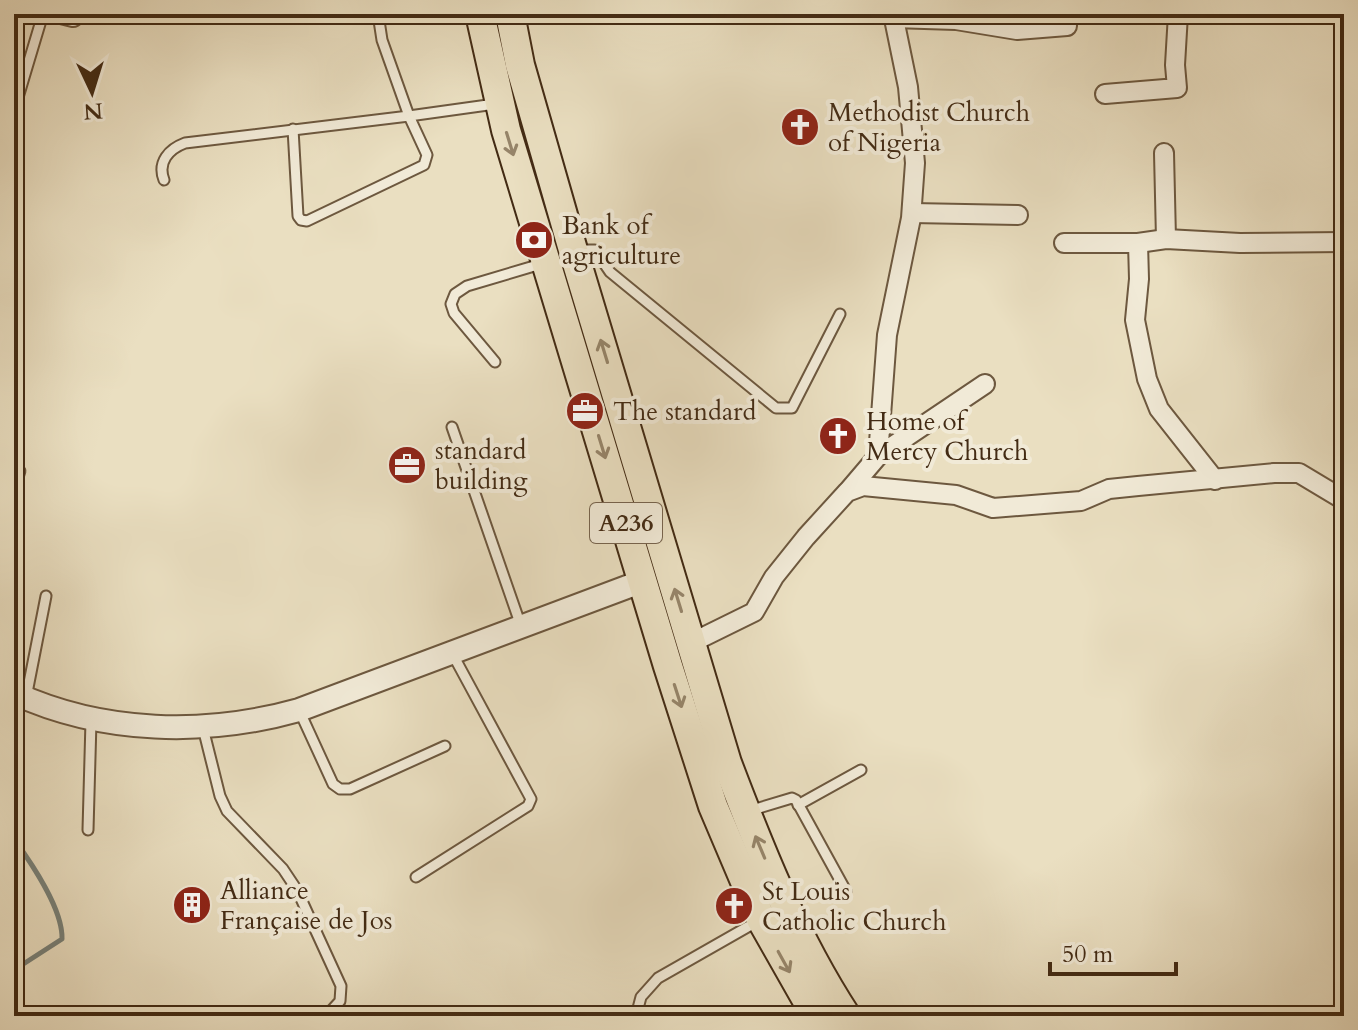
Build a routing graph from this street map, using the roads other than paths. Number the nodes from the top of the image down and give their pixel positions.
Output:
1 (43, 14) edge
2 (378, 14) edge
3 (480, 14) edge
4 (510, 14) edge
5 (1178, 14) edge
6 (893, 16) edge
7 (1067, 26) dead end
8 (520, 65) junction
9 (491, 70) junction
10 (1105, 94) dead end
11 (499, 103) junction
12 (14, 111) edge
13 (409, 116) junction
14 (293, 129) junction
15 (1164, 153) dead end
16 (164, 180) dead end
17 (912, 213) junction
18 (1018, 215) dead end
19 (1166, 239) junction
20 (1344, 242) edge
21 (1064, 243) dead end
22 (1138, 243) junction
23 (574, 252) junction
24 (545, 263) junction
25 (840, 314) dead end
26 (495, 362) dead end
27 (985, 384) dead end
28 (452, 427) dead end
29 (878, 456) junction
30 (20, 471) dead end
31 (1215, 480) junction
32 (14, 491) edge
33 (847, 492) junction
34 (1344, 500) edge
35 (643, 581) junction
36 (46, 596) dead end
37 (521, 626) junction
38 (691, 643) junction
39 (452, 653) junction
40 (20, 696) edge
41 (299, 710) junction
42 (92, 717) junction
43 (203, 728) junction
44 (445, 746) dead end
45 (861, 770) dead end
46 (798, 805) junction
47 (746, 812) junction
48 (88, 830) dead end
49 (416, 877) dead end
50 (846, 891) dead end
51 (774, 914) junction
52 (321, 1016) edge
53 (636, 1016) edge
54 (816, 1016) edge
55 (846, 1016) edge

1 - 12 lane
2 - 13 lane
3 - 9 highway, A236
4 - 8 highway, A236
5 - 10 street
6 - 7 street
6 - 17 street
8 - 9 highway
8 - 23 highway, A236
9 - 11 highway, A236
11 - 13 lane
11 -> 24 highway, A236
13 - 14 lane
13 - 14 lane
14 - 16 lane
15 - 19 street
17 - 18 street
17 - 29 street
19 - 20 street
19 - 22 street
21 - 22 street
22 - 31 street
23 - 24 highway
23 - 25 lane
38 -> 23 highway, A236
24 - 26 lane
24 -> 35 highway, A236
27 - 29 street
28 - 37 lane
29 - 33 street
30 - 32 lane
31 - 33 street
31 - 34 street
33 - 38 street
35 - 37 street
35 -> 51 highway, A236
36 - 40 lane
37 - 39 street
38 - 47 highway, A236
39 - 41 street
39 - 49 lane
40 - 42 street
41 - 43 street
41 - 44 lane
42 - 43 street
42 - 48 lane
43 - 52 lane
45 - 46 lane
46 - 47 lane
46 - 50 lane
51 -> 47 highway, A236
51 - 53 lane
51 -> 54 highway, A236
51 - 55 highway, A236

